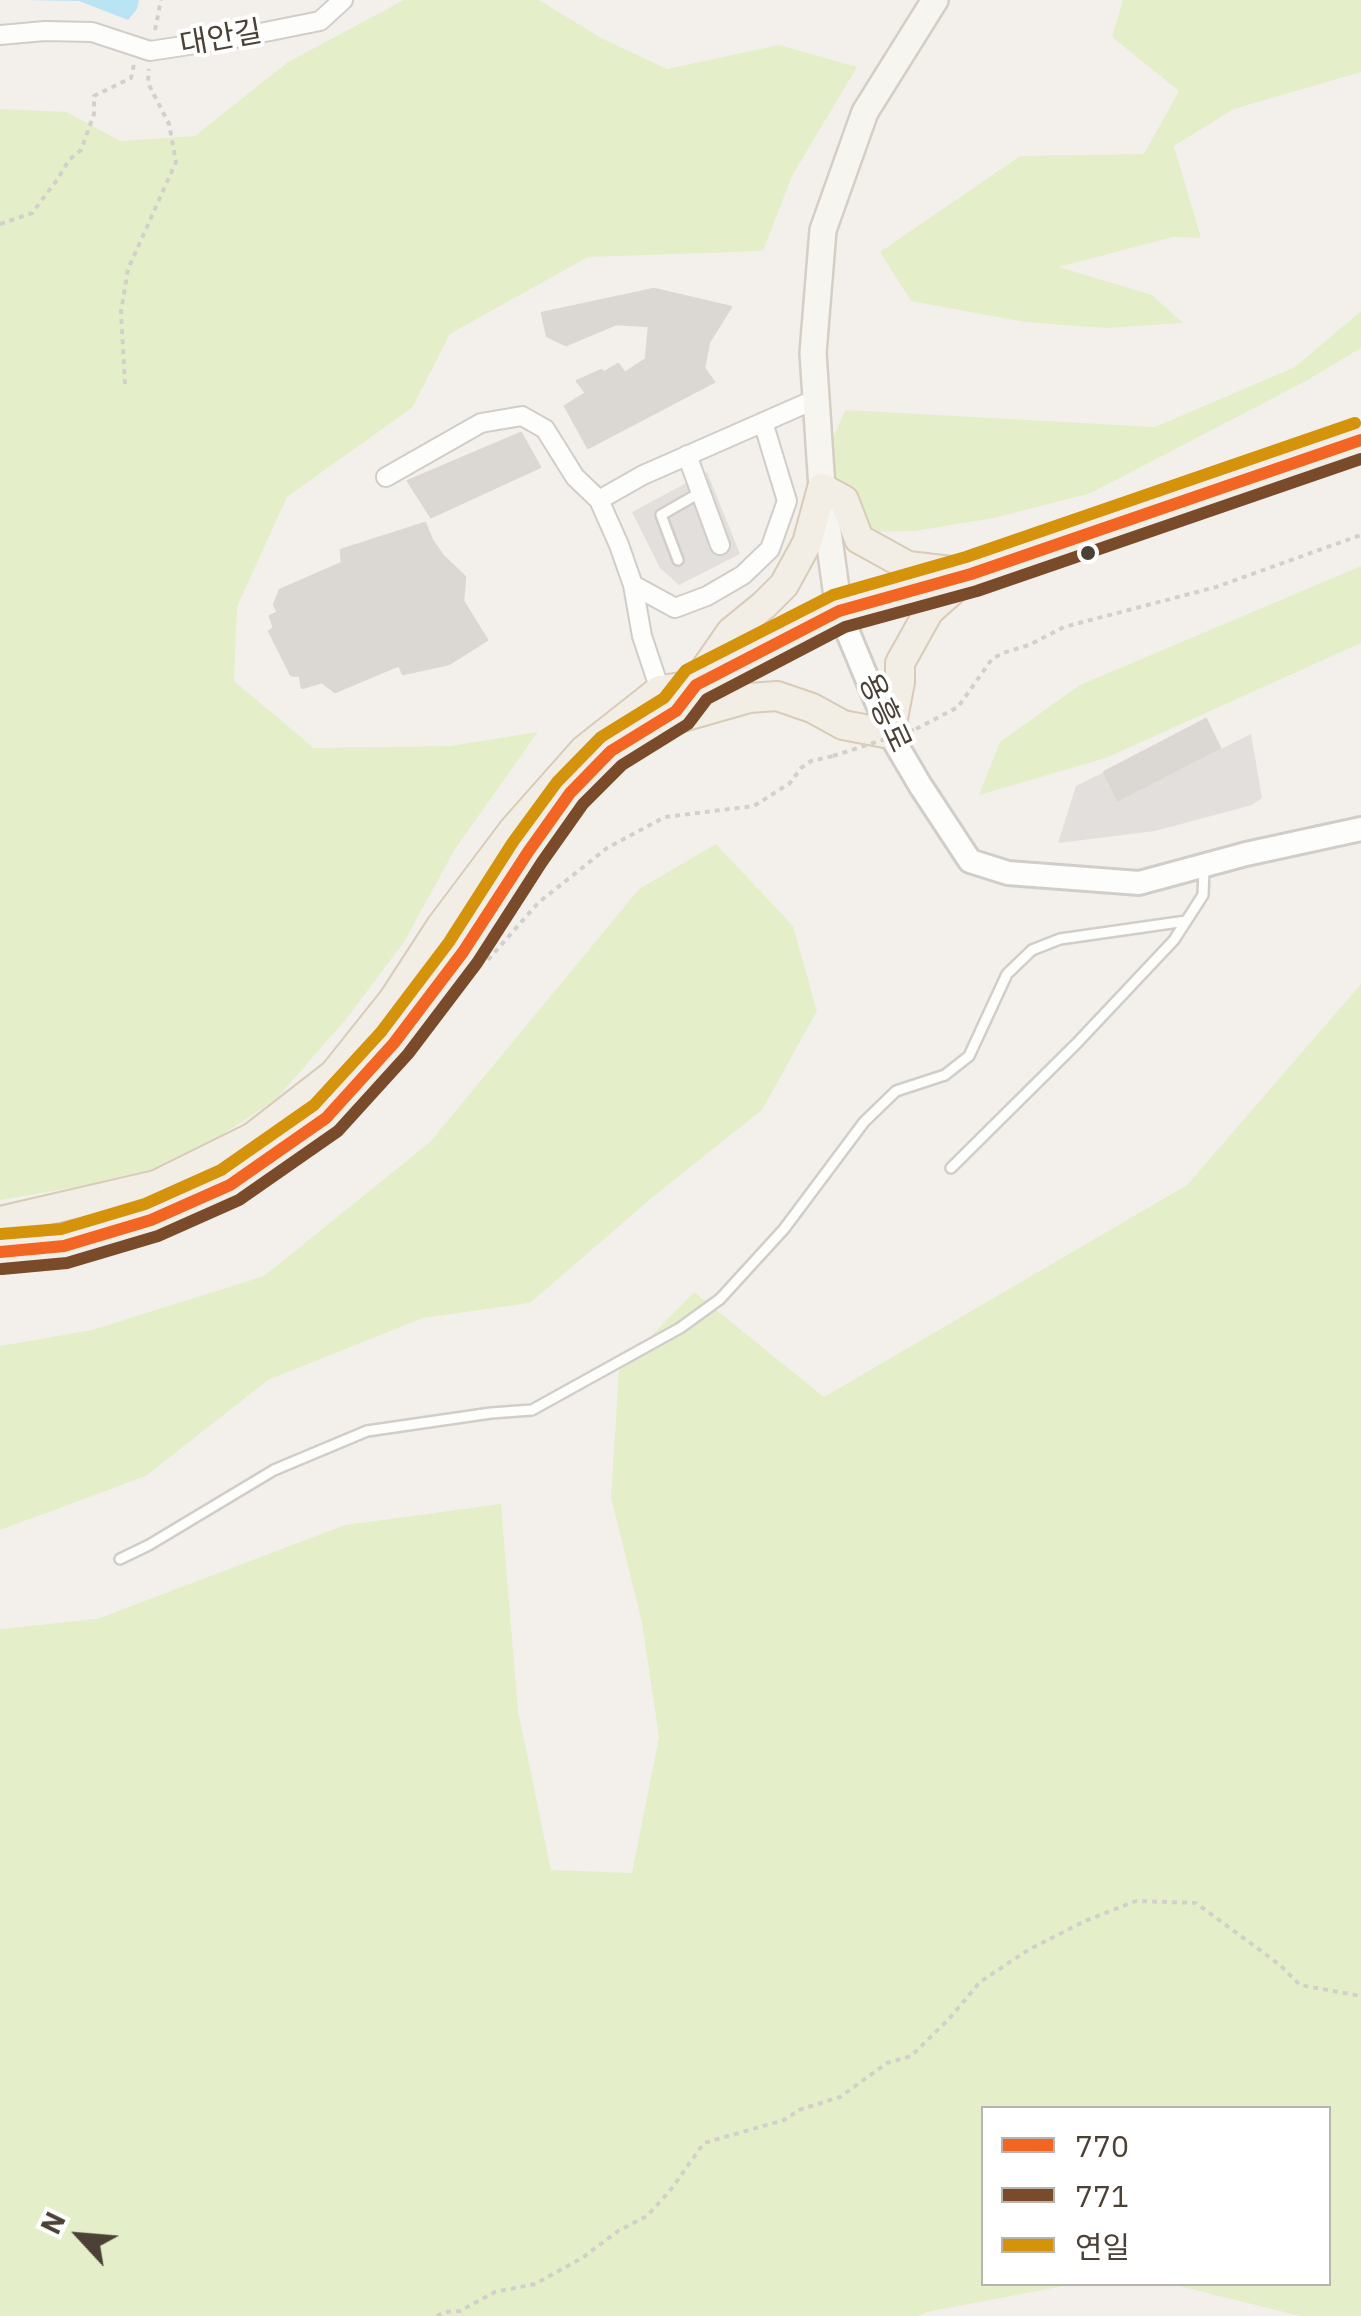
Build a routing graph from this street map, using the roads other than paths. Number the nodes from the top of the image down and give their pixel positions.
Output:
1 (343, 0) edge
2 (935, 0) edge
3 (0, 35) edge
4 (816, 400) junction
5 (763, 422) junction
6 (1361, 440) edge
7 (687, 455) junction
8 (386, 478) dead end
9 (822, 488) junction
10 (701, 492) junction
11 (599, 500) junction
12 (720, 545) dead end
13 (678, 560) dead end
14 (970, 574) junction
15 (633, 585) junction
16 (840, 611) junction
17 (696, 685) junction
18 (660, 690) junction
19 (654, 725) junction
20 (903, 732) junction
21 (1361, 829) edge
22 (1204, 866) junction
23 (1186, 921) junction
24 (951, 1168) dead end
25 (0, 1221) edge
26 (0, 1252) edge
27 (120, 1559) dead end

1 - 3 street, 대안길
2 - 4 main road, 용흥로
4 - 5 street
4 - 9 main road, 용흥로
5 - 7 street
5 - 15 street
6 - 14 main road
7 - 10 street
7 - 11 street
8 - 11 street
9 - 14 main road
9 - 16 main road, 용흥로
9 - 17 main road
10 - 12 street
10 - 13 lane
11 - 15 street
14 - 16 main road
14 - 20 main road
15 - 18 street
16 - 17 main road
16 - 20 street, 용흥로
17 - 18 main road
17 - 19 main road
18 - 25 main road
19 - 20 main road
19 - 26 main road
20 - 22 street, 용흥로
21 - 22 street, 용흥로
22 - 23 lane
23 - 24 lane
23 - 27 lane

